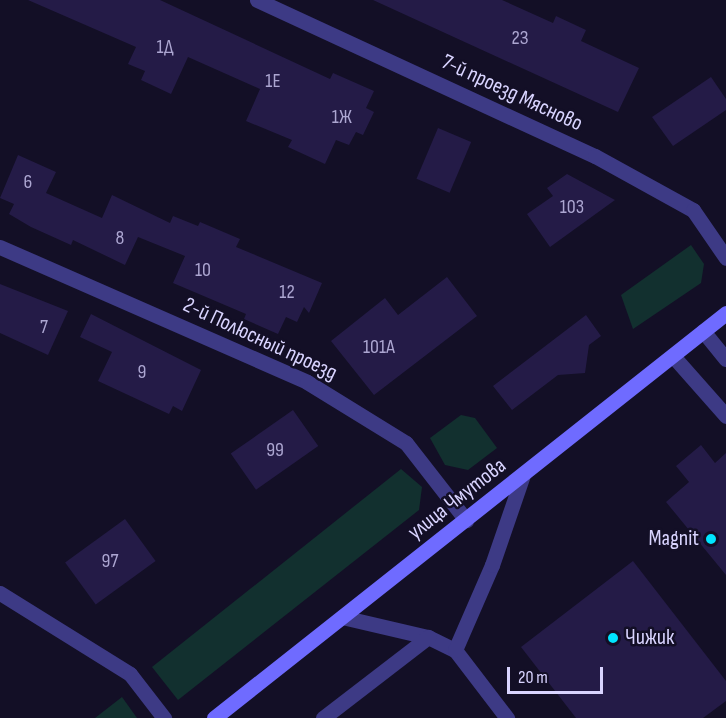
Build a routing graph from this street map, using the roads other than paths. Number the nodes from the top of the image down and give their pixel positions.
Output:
1 (256, 0) edge
2 (0, 247) edge
3 (726, 258) edge
4 (726, 313) edge
5 (703, 332) junction
6 (673, 356) junction
7 (726, 359) edge
8 (726, 417) edge
9 (523, 475) junction
10 (466, 520) junction
11 (0, 593) edge
12 (342, 617) junction
13 (428, 637) junction
14 (455, 650) junction
15 (164, 718) edge
16 (214, 718) edge
17 (323, 718) edge
18 (507, 718) edge

1 - 3 street, 7-й проезд Мясново
2 - 10 street, 2-й Полюсный проезд
4 - 5 main road, улица Чмутова
5 - 6 main road, улица Чмутова
5 - 7 street
6 - 8 street
6 - 9 main road, улица Чмутова
9 - 10 main road, улица Чмутова
9 - 14 street
10 - 12 main road, улица Чмутова
11 - 15 street
12 - 13 street
12 - 16 main road, улица Чмутова
13 - 14 street
13 - 17 street
14 - 18 street

